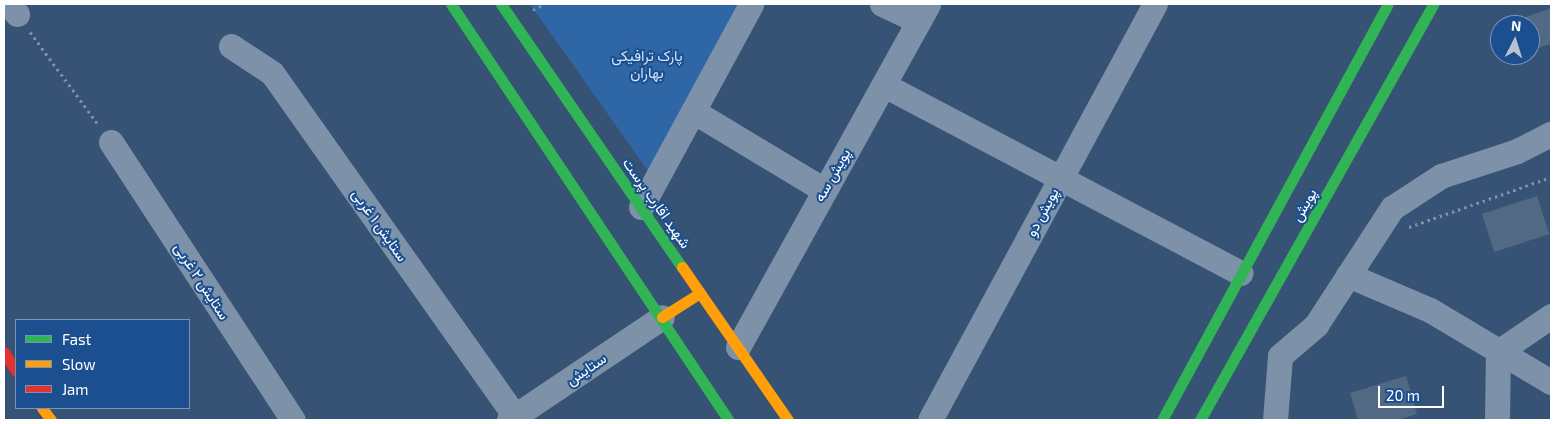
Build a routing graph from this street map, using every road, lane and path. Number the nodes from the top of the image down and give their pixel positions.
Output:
1 (451, 4) edge
2 (501, 4) edge
3 (751, 4) edge
4 (882, 4) edge
5 (1156, 4) edge
6 (1388, 4) edge
7 (1432, 4) edge
8 (13, 9) edge
9 (923, 12) edge
10 (231, 46) dead end
11 (884, 84) junction
12 (693, 111) junction
13 (1551, 134) edge
14 (111, 142) joint
15 (1551, 177) edge
16 (1060, 178) junction
17 (824, 190) junction
18 (641, 207) junction
19 (1407, 228) dead end
20 (1348, 275) junction
21 (1251, 280) junction
22 (700, 292) junction
23 (1273, 292) junction
24 (1551, 316) edge
25 (662, 317) junction
26 (738, 347) junction
27 (4, 352) edge
28 (1498, 352) junction
29 (15, 368) edge
30 (1551, 382) edge
31 (43, 409) edge
32 (514, 419) edge
33 (51, 420) edge
34 (293, 420) edge
35 (728, 420) edge
36 (788, 420) edge
37 (930, 420) edge
38 (1162, 420) edge
39 (1200, 420) edge
40 (1275, 420) edge
41 (1497, 420) edge

1 - 25 main road
2 - 18 main road, شهید اقارب پرست
3 - 12 street
4 - 9 street
5 - 16 street, پویش دو
6 - 21 main road, پویش
7 - 23 main road, پویش
8 - 14 path
9 - 11 street, پویش سه
10 - 32 street, ستایش ۱ غربی
11 - 16 street
11 - 17 street, پویش سه
12 - 17 street
12 - 18 street
13 - 20 street
14 - 34 street, ستایش ۲ غربی
15 - 19 path
16 - 21 street
16 - 37 street, پویش دو
17 - 26 street, پویش سه
18 - 22 main road, شهید اقارب پرست
20 - 28 street
20 - 40 street
21 - 23 main road
21 - 38 main road, پویش
22 - 25 main road
22 - 26 main road, شهید اقارب پرست
23 - 39 main road, پویش
24 - 28 street
25 - 32 street, ستایش
25 - 35 main road
26 - 36 main road, شهید اقارب پرست
27 - 29 main road
28 - 30 street
28 - 41 street
31 - 33 main road

